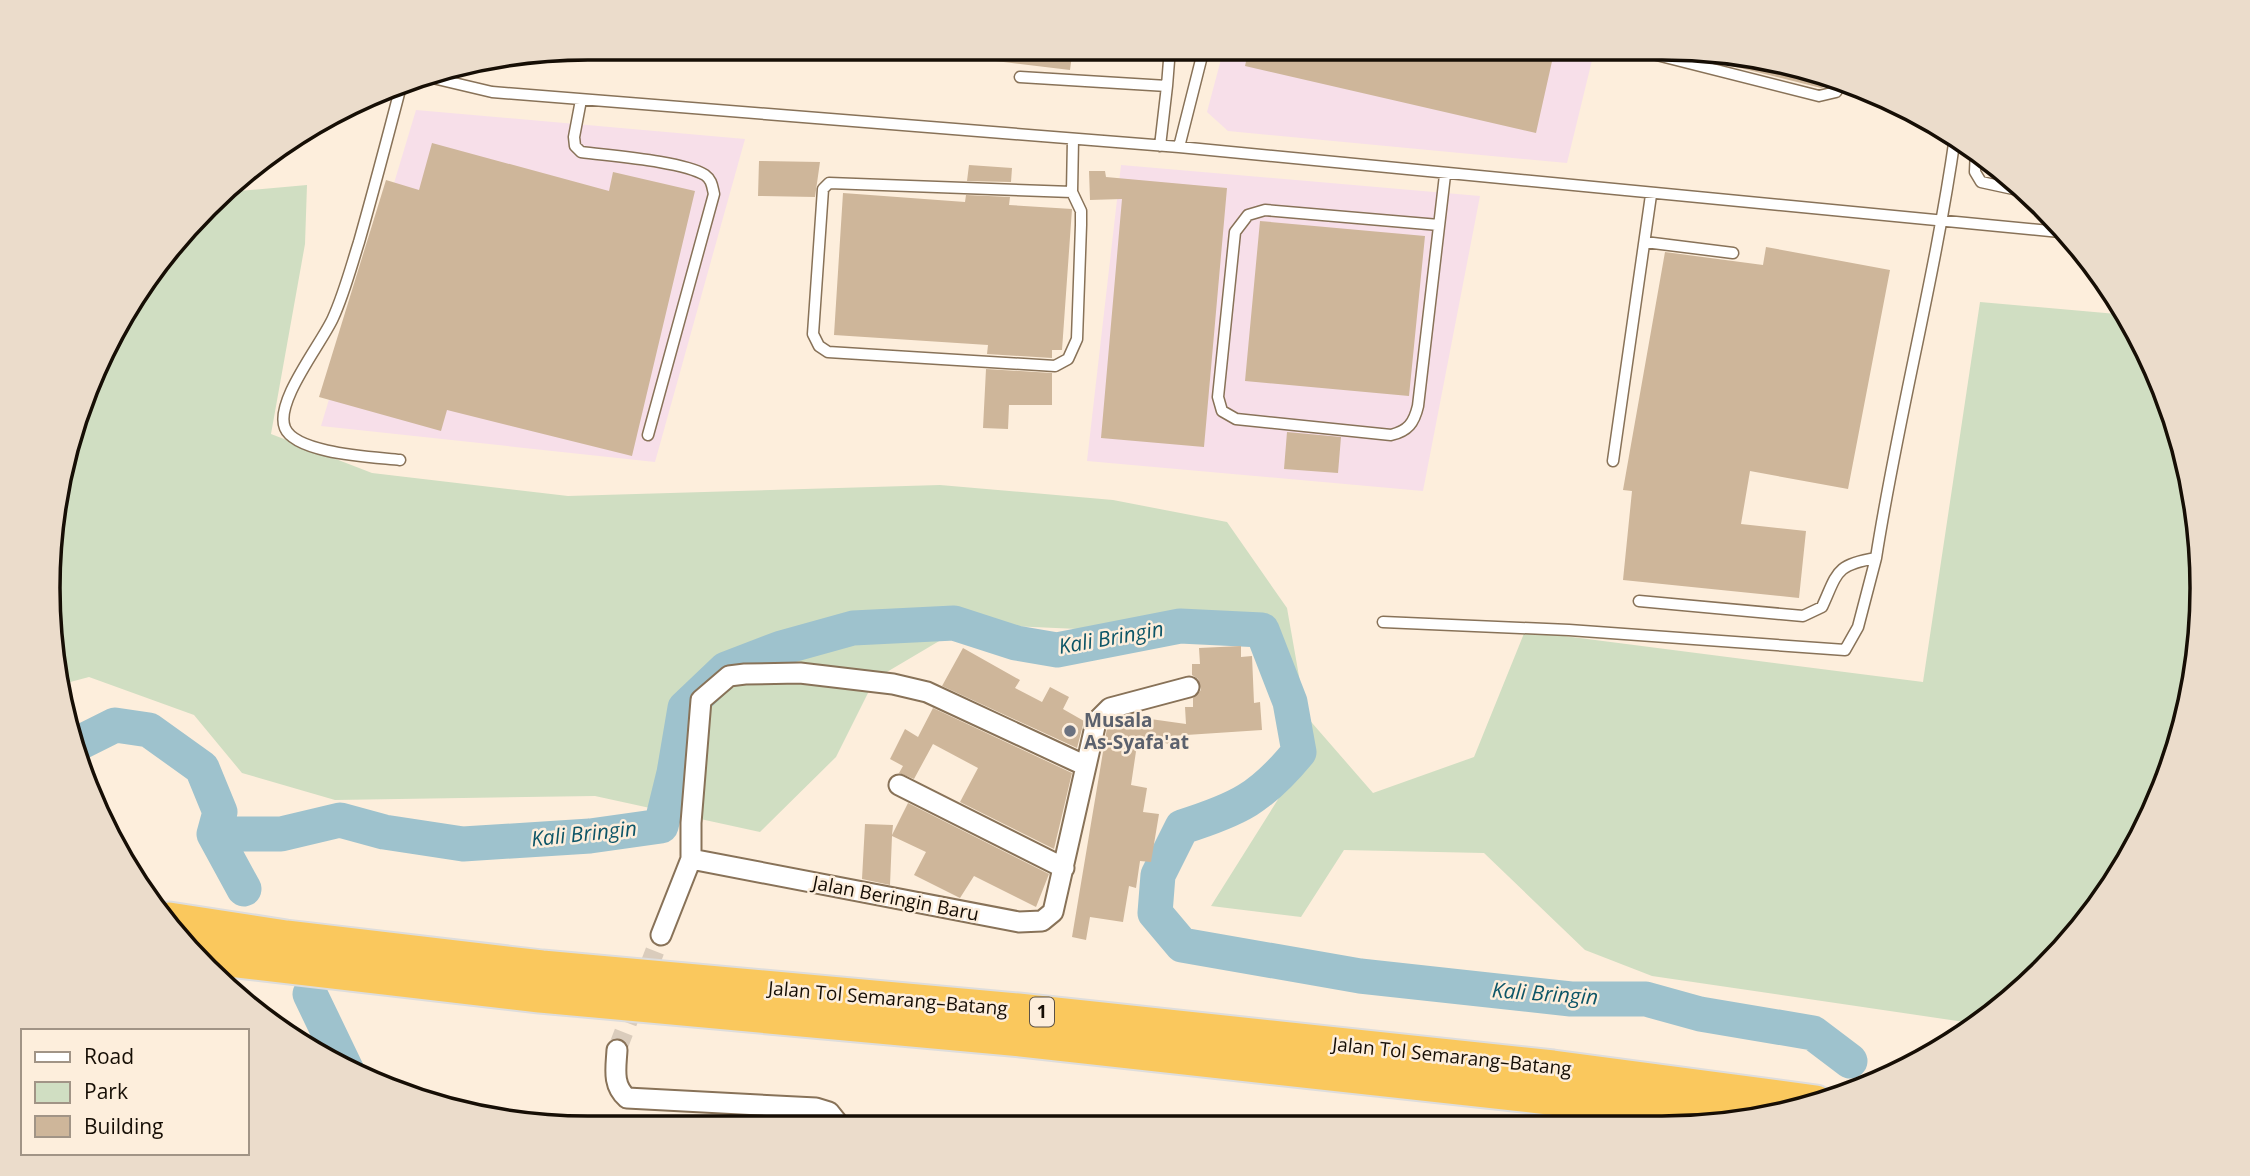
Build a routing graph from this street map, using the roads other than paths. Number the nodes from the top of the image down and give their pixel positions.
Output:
1 (1169, 60) edge
2 (1200, 60) edge
3 (1678, 60) edge
4 (1020, 77) dead end
5 (443, 80) edge
6 (1167, 86) junction
7 (1837, 90) edge
8 (398, 95) edge
9 (581, 100) junction
10 (1073, 139) junction
11 (1160, 146) junction
12 (1179, 147) junction
13 (1953, 147) edge
14 (1975, 163) edge
15 (1445, 176) junction
16 (2006, 188) edge
17 (1072, 192) junction
18 (1651, 195) junction
19 (1943, 222) junction
20 (1439, 225) junction
21 (2051, 231) edge
22 (1645, 242) junction
23 (1733, 253) dead end
24 (648, 435) dead end
25 (400, 460) dead end
26 (1613, 461) dead end
27 (1875, 558) junction
28 (1639, 601) dead end
29 (1383, 622) dead end
30 (1189, 687) dead end
31 (1084, 765) junction
32 (899, 785) dead end
33 (691, 859) junction
34 (1064, 868) junction
35 (181, 921) edge
36 (661, 935) tunnel mouth
37 (211, 959) edge
38 (617, 1050) tunnel mouth
39 (1796, 1099) edge
40 (1681, 1115) edge
41 (832, 1116) edge

1 - 6 lane
2 - 12 lane
3 - 7 lane
4 - 6 lane
5 - 9 lane
6 - 11 lane
8 - 25 lane
9 - 10 lane
9 - 24 lane
10 - 11 lane
10 - 17 lane
11 - 12 lane
12 - 15 lane
13 - 19 lane
14 - 16 lane
15 - 18 lane
15 - 20 lane
17 - 17 lane
18 - 19 lane
18 - 22 lane
19 - 21 lane
19 - 27 lane
20 - 20 lane
22 - 23 lane
22 - 26 lane
27 - 28 lane
27 - 29 lane
30 - 31 street, Jalan Beringin Baru
31 - 33 street
31 - 34 street, Jalan Beringin Baru
32 - 34 street
33 - 34 street, Jalan Beringin Baru
33 - 36 street
35 - 39 highway, Jalan Tol Semarang–Batang / 1
37 - 40 highway, Jalan Tol Semarang–Batang / 1
38 - 41 street

